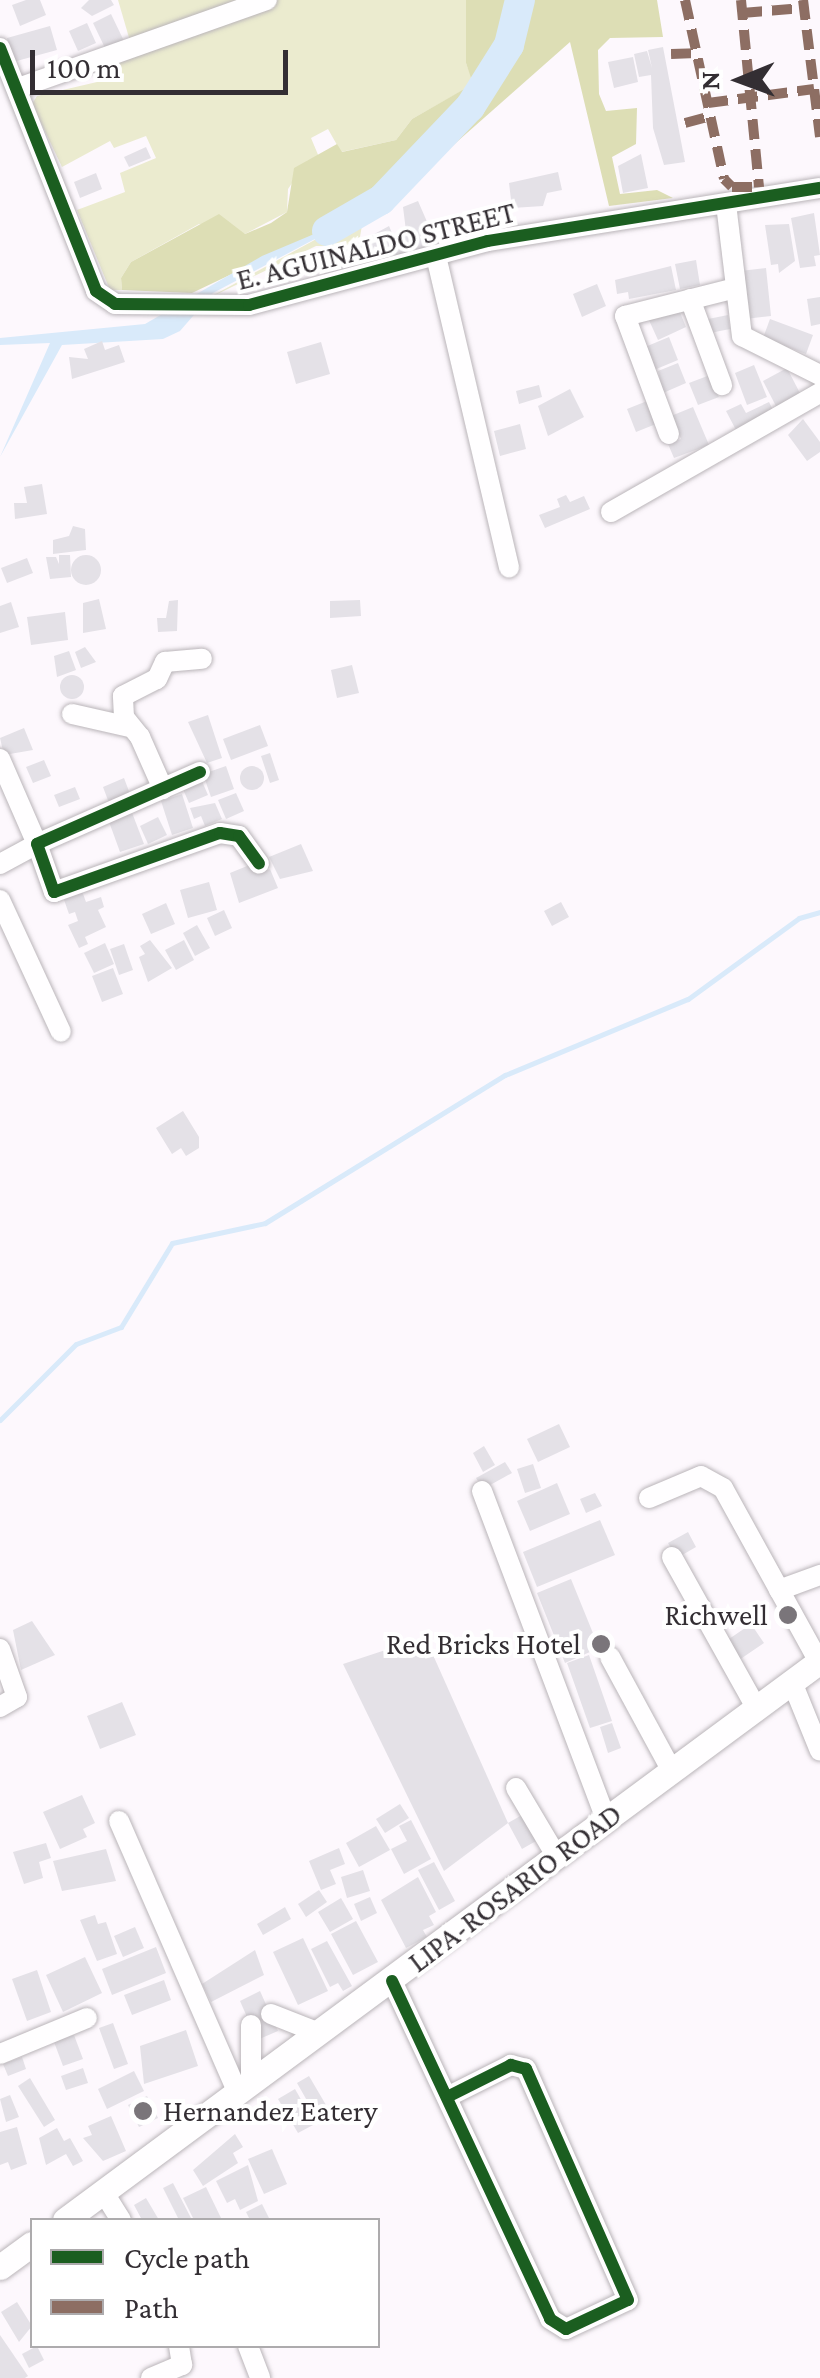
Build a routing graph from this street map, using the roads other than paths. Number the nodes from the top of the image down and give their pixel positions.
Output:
1 (267, 0) edge
2 (0, 48) edge
3 (18, 88) junction
4 (820, 188) edge
5 (726, 204) junction
6 (436, 256) junction
7 (732, 289) junction
8 (690, 298) junction
9 (820, 374) edge
10 (722, 384) dead end
11 (820, 393) edge
12 (669, 434) dead end
13 (611, 512) dead end
14 (509, 568) dead end
15 (202, 659) dead end
16 (72, 714) dead end
17 (129, 727) junction
18 (0, 759) edge
19 (200, 772) dead end
20 (162, 788) junction
21 (37, 844) junction
22 (0, 864) edge
23 (259, 864) dead end
24 (0, 900) edge
25 (61, 1032) dead end
26 (482, 1492) dead end
27 (649, 1498) dead end
28 (672, 1557) dead end
29 (820, 1575) edge
30 (780, 1590) junction
31 (0, 1649) edge
32 (610, 1656) dead end
33 (819, 1662) edge
34 (792, 1682) junction
35 (0, 1707) edge
36 (757, 1709) junction
37 (820, 1751) edge
38 (672, 1772) junction
39 (516, 1788) dead end
40 (606, 1820) junction
41 (119, 1821) dead end
42 (558, 1857) junction
43 (392, 1982) junction
44 (270, 2014) dead end
45 (86, 2018) dead end
46 (250, 2026) dead end
47 (319, 2033) junction
48 (0, 2054) edge
49 (244, 2088) junction
50 (448, 2096) junction
51 (104, 2192) junction
52 (68, 2218) edge
53 (119, 2218) edge
54 (30, 2245) edge
55 (0, 2267) edge
56 (249, 2348) edge
57 (182, 2363) edge
58 (150, 2378) edge
59 (260, 2378) edge

1 - 3 street
2 - 3 street
3 - 6 street, E. AGUINALDO STREET
4 - 5 street, E. AGUINALDO STREET
5 - 6 street, E. AGUINALDO STREET
5 - 7 street
6 - 14 street
7 - 8 street
7 - 9 street
8 - 10 street
8 - 12 street
11 - 13 street
15 - 17 street
16 - 17 street
17 - 20 street
18 - 21 street
19 - 20 street
20 - 21 street
21 - 22 street
21 - 23 street
24 - 25 street
26 - 40 street
27 - 30 street
28 - 36 street
29 - 30 street
30 - 33 street
31 - 35 street
32 - 38 street
33 - 34 main road, LIPA-ROSARIO ROAD
34 - 36 main road, LIPA-ROSARIO ROAD
34 - 37 street
36 - 38 main road, LIPA-ROSARIO ROAD
38 - 40 main road, LIPA-ROSARIO ROAD
39 - 42 street
40 - 42 main road, LIPA-ROSARIO ROAD
41 - 49 street
42 - 43 main road, LIPA-ROSARIO ROAD
43 - 47 main road, LIPA-ROSARIO ROAD
43 - 50 street
44 - 47 street
45 - 48 street
46 - 49 street
47 - 49 main road, LIPA-ROSARIO ROAD
49 - 51 main road, LIPA-ROSARIO ROAD
50 - 50 street
51 - 52 main road, LIPA-ROSARIO ROAD
51 - 53 street
54 - 55 main road
56 - 59 street
57 - 58 street

